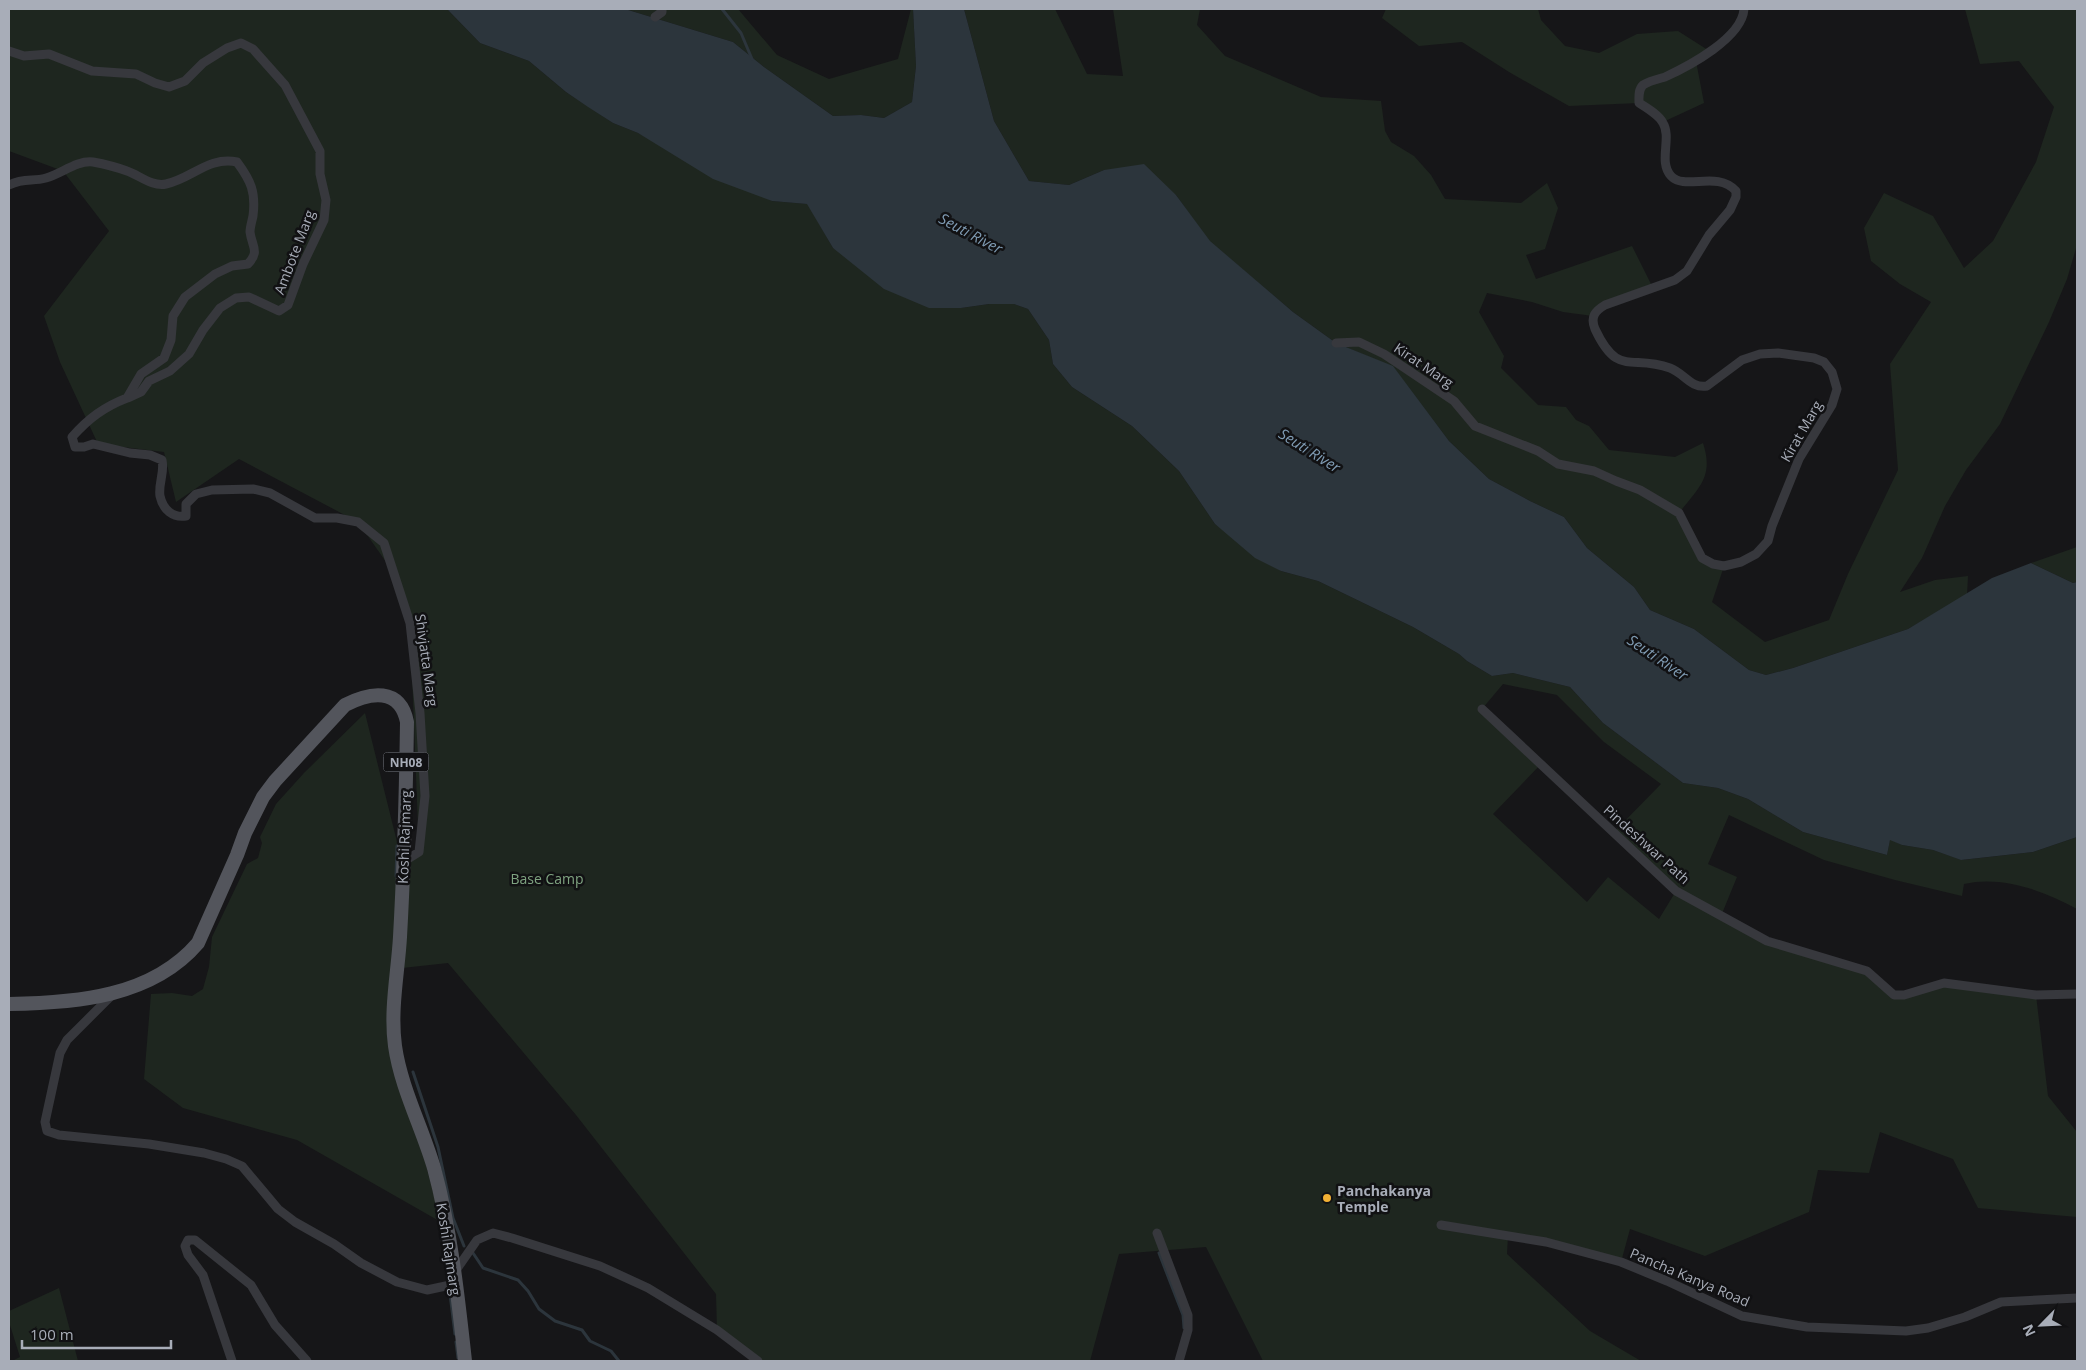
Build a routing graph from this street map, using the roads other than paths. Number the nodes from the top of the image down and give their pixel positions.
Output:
1 (662, 9) edge
2 (1744, 9) edge
3 (655, 18) dead end
4 (9, 51) edge
5 (9, 185) edge
6 (1336, 343) dead end
7 (127, 398) junction
8 (1482, 709) dead end
9 (402, 862) junction
10 (113, 993) junction
11 (2077, 994) edge
12 (9, 1004) edge
13 (1441, 1224) dead end
14 (1157, 1233) dead end
15 (455, 1279) junction
16 (2077, 1298) edge
17 (232, 1361) edge
18 (307, 1361) edge
19 (466, 1361) edge
20 (758, 1361) edge
21 (1179, 1361) edge

1 - 3 street
2 - 6 street, Kirat Marg
4 - 7 street, Ambote Marg
5 - 7 street
7 - 9 street, Shivjatta Marg
8 - 11 street, Pindeshwar Path
9 - 10 main road, Koshi Rajmarg / NH08
9 - 15 main road, Koshi Rajmarg / NH08
10 - 12 main road, Koshi Rajmarg / NH08
10 - 15 street
13 - 16 street, Pancha Kanya Road
14 - 21 street
15 - 19 main road, Koshi Rajmarg / NH08
15 - 20 street
17 - 18 street

